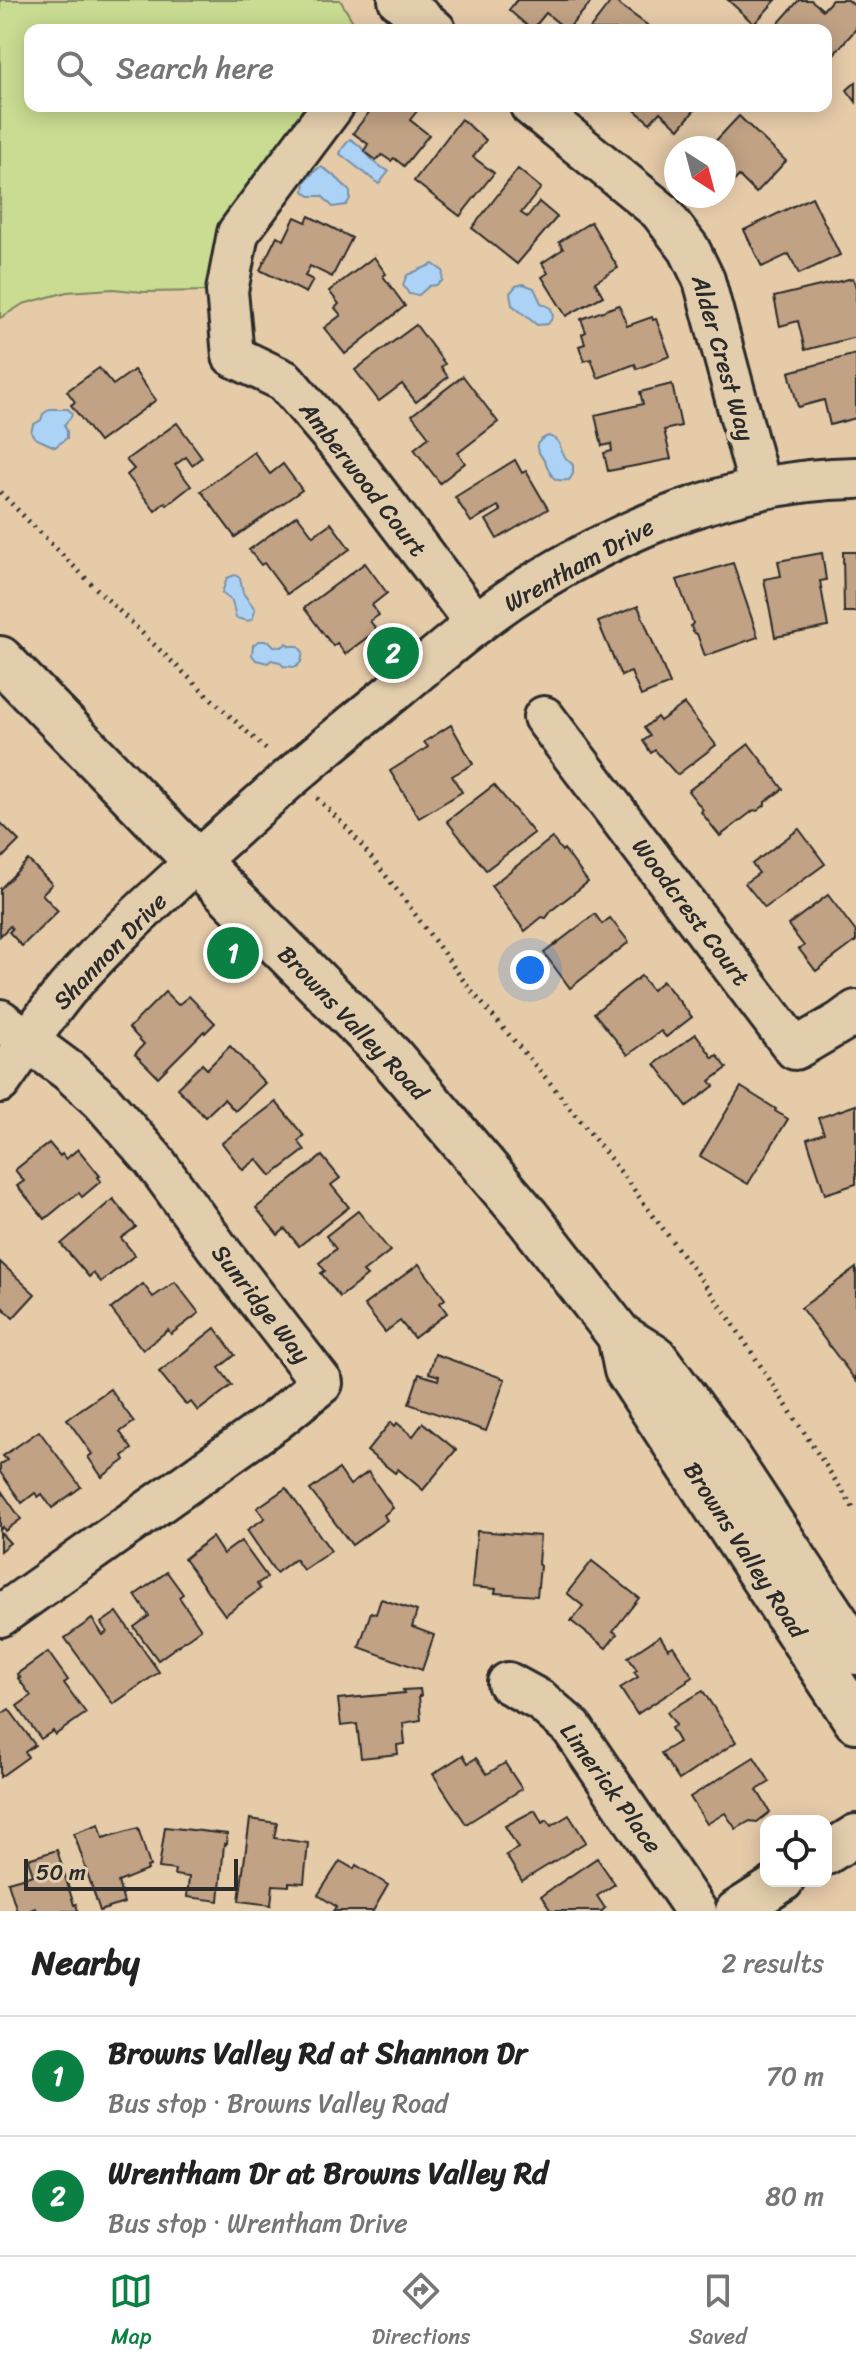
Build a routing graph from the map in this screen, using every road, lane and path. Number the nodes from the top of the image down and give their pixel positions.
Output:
1 (329, 112) edge
2 (538, 112) edge
3 (856, 478) edge
4 (760, 488) junction
5 (0, 492) edge
6 (476, 624) junction
7 (0, 659) edge
8 (544, 717) dead end
9 (269, 752) dead end
10 (317, 798) dead end
11 (197, 862) junction
12 (856, 1011) edge
13 (14, 1030) edge
14 (0, 1082) edge
15 (620, 1336) junction
16 (856, 1512) edge
17 (0, 1616) edge
18 (856, 1652) edge
19 (508, 1683) dead end
20 (856, 1720) edge
21 (856, 1835) edge
22 (832, 1850) edge
23 (774, 1887) edge
24 (696, 1911) edge
25 (736, 1911) edge

1 - 6 street, Amberwood Court
2 - 4 street, Alder Crest Way
3 - 4 street, Wrentham Drive
4 - 6 street, Wrentham Drive
5 - 9 path
6 - 11 street, Wrentham Drive
7 - 11 main road, Browns Valley Road
8 - 12 street, Woodcrest Court
10 - 16 path
11 - 13 street, Shannon Drive
11 - 15 main road, Browns Valley Road
13 - 14 street, Shannon Drive
13 - 17 street, Sunridge Way
15 - 18 main road, Browns Valley Road
15 - 20 main road, Browns Valley Road
19 - 24 street, Limerick Place
21 - 22 street
23 - 25 street

